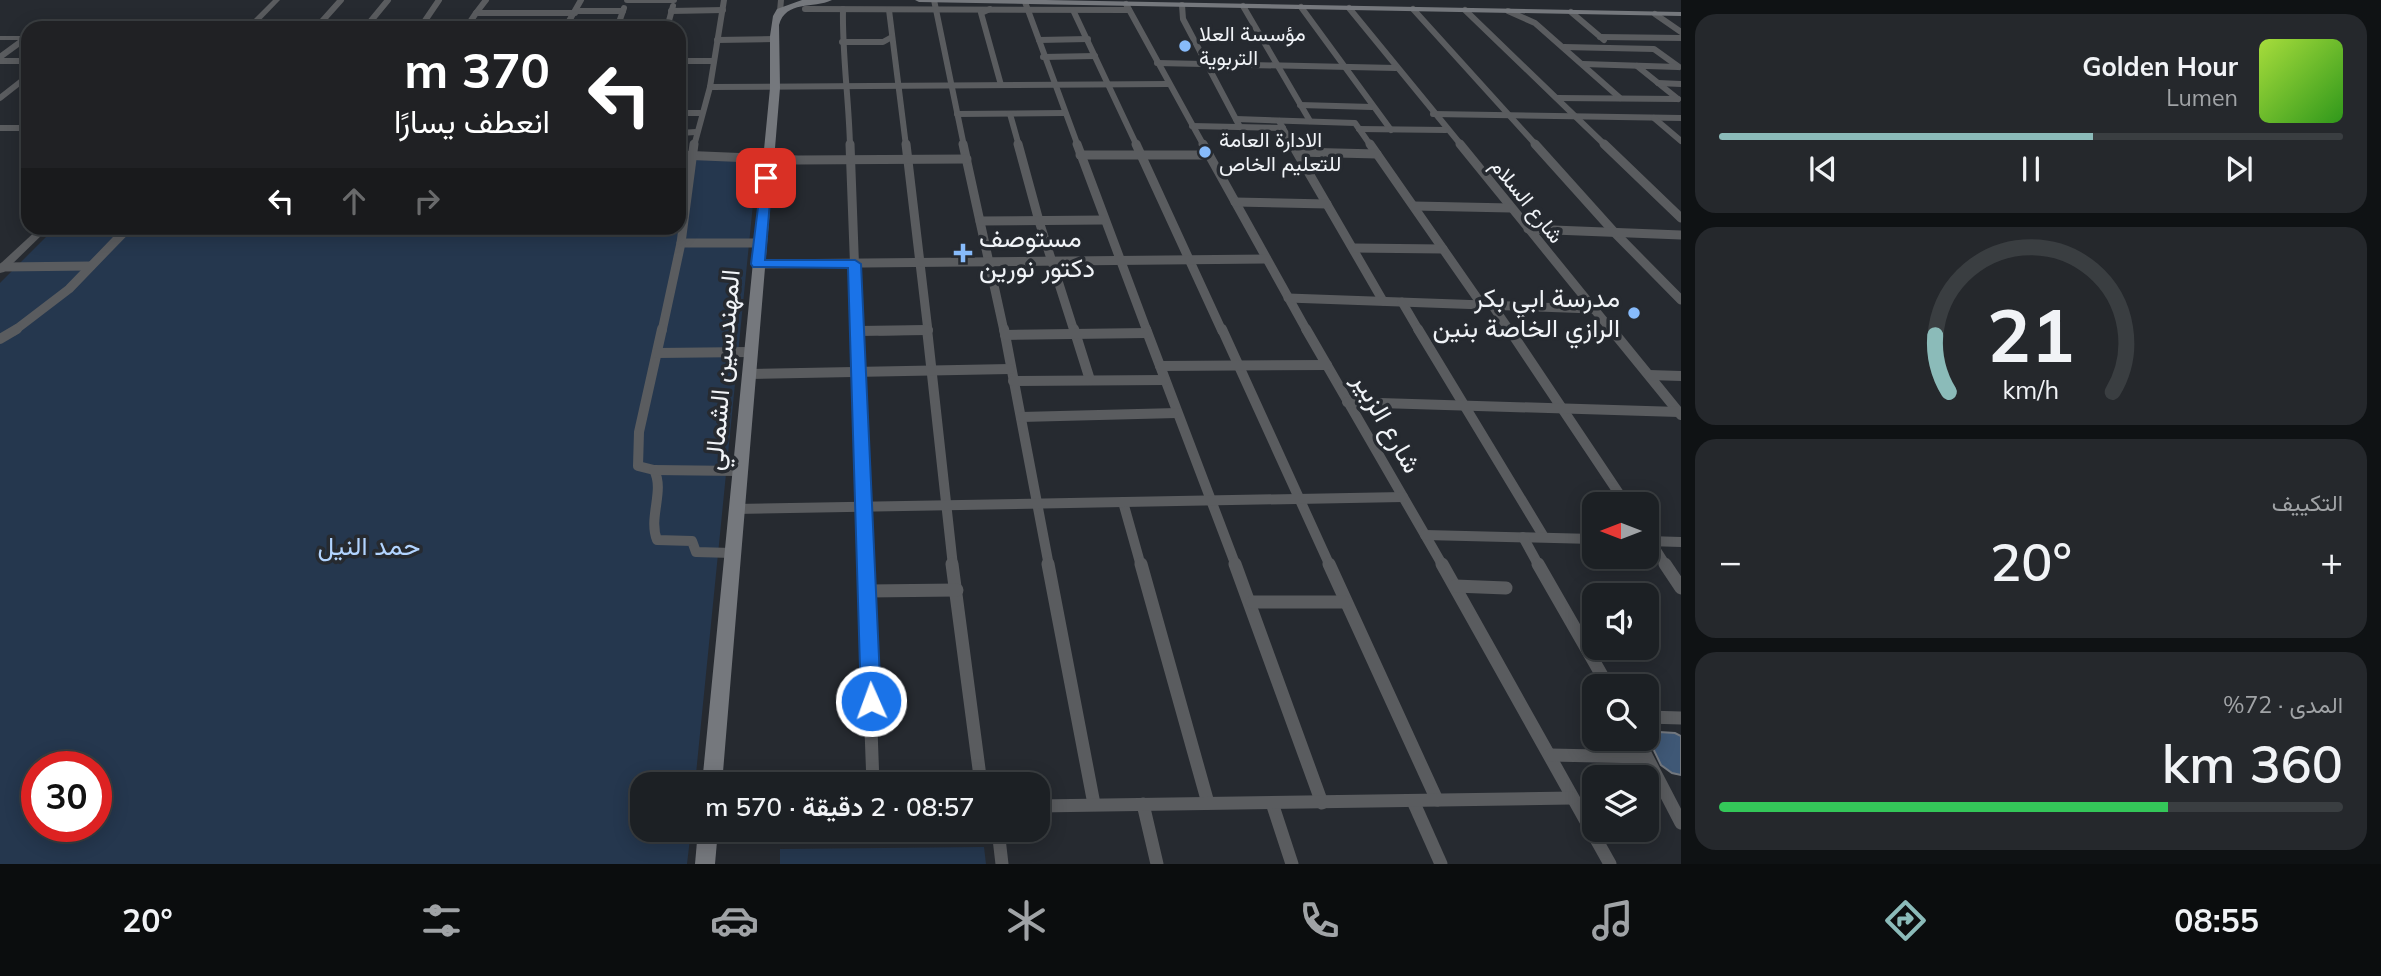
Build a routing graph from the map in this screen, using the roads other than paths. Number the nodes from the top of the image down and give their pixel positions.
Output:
1 (277, 0) edge
2 (341, 0) edge
3 (388, 0) edge
4 (439, 0) edge
5 (486, 0) edge
6 (581, 0) edge
7 (627, 0) edge
8 (674, 0) edge
9 (724, 0) edge
10 (828, 0) edge
11 (872, 0) edge
12 (919, 0) edge
13 (963, 0) edge
14 (1159, 2) edge
15 (1179, 2) edge
16 (1027, 3) edge
17 (935, 5) edge
18 (989, 5) edge
19 (781, 6) edge
20 (1243, 6) junction
21 (1127, 7) junction
22 (1301, 7) junction
23 (1349, 8) junction
24 (805, 9) dead end
25 (843, 9) junction
26 (1413, 9) junction
27 (723, 10) junction
28 (873, 10) junction
29 (889, 10) junction
30 (1073, 10) junction
31 (1465, 10) junction
32 (623, 11) junction
33 (671, 11) junction
34 (1508, 11) junction
35 (575, 12) junction
36 (1571, 12) junction
37 (476, 13) junction
38 (1655, 13) junction
39 (1681, 14) edge
40 (256, 21) edge
41 (322, 21) edge
42 (371, 21) edge
43 (424, 21) edge
44 (471, 21) edge
45 (569, 21) edge
46 (619, 21) edge
47 (669, 21) edge
48 (1681, 32) edge
49 (892, 37) junction
50 (1600, 37) junction
51 (0, 38) edge
52 (21, 38) edge
53 (1681, 38) edge
54 (775, 39) junction
55 (1088, 39) junction
56 (717, 40) junction
57 (1039, 40) junction
58 (842, 42) junction
59 (21, 43) edge
60 (1564, 47) junction
61 (1614, 48) junction
62 (1095, 56) junction
63 (1043, 57) junction
64 (0, 59) edge
65 (21, 60) edge
66 (686, 61) edge
67 (713, 61) junction
68 (1157, 63) junction
69 (1583, 64) junction
70 (1208, 65) junction
71 (1637, 66) junction
72 (1278, 67) junction
73 (1680, 67) edge
74 (1346, 68) junction
75 (1396, 68) junction
76 (21, 81) edge
77 (1658, 83) junction
78 (1681, 83) edge
79 (1106, 84) junction
80 (1168, 84) junction
81 (897, 85) junction
82 (951, 85) junction
83 (1002, 85) junction
84 (1053, 85) junction
85 (848, 86) junction
86 (710, 88) junction
87 (775, 88) junction
88 (4, 92) edge
89 (1557, 97) junction
90 (0, 98) edge
91 (1620, 98) junction
92 (1300, 105) junction
93 (1372, 107) junction
94 (686, 113) edge
95 (700, 113) junction
96 (1064, 113) junction
97 (957, 114) junction
98 (1010, 114) junction
99 (1433, 114) junction
100 (1512, 116) junction
101 (1578, 117) junction
102 (1237, 118) junction
103 (1654, 118) junction
104 (1681, 118) edge
105 (1310, 121) junction
106 (1281, 124) junction
107 (1192, 125) junction
108 (21, 126) edge
109 (1240, 127) junction
110 (0, 128) edge
111 (18, 128) joint
112 (1359, 129) junction
113 (1391, 130) junction
114 (1447, 130) junction
115 (696, 132) junction
116 (686, 133) edge
117 (1681, 141) edge
118 (1298, 152) junction
119 (1377, 154) junction
120 (686, 155) edge
121 (693, 155) junction
122 (1080, 155) junction
123 (1139, 155) junction
124 (1208, 155) junction
125 (768, 156) junction
126 (906, 159) junction
127 (967, 159) junction
128 (851, 160) junction
129 (1235, 202) junction
130 (1327, 204) junction
131 (686, 206) edge
132 (1414, 206) junction
133 (1511, 208) junction
134 (1681, 218) edge
135 (980, 220) junction
136 (1104, 220) junction
137 (1040, 221) junction
138 (1528, 229) junction
139 (1615, 233) junction
140 (37, 235) edge
141 (121, 235) edge
142 (682, 235) edge
143 (1681, 235) edge
144 (681, 243) junction
145 (759, 243) junction
146 (1353, 248) junction
147 (1443, 250) junction
148 (1266, 259) junction
149 (1120, 260) junction
150 (1190, 260) junction
151 (1054, 261) junction
152 (987, 262) junction
153 (758, 264) junction
154 (855, 264) junction
155 (921, 264) junction
156 (91, 266) junction
157 (1, 269) edge
158 (1288, 298) junction
159 (1681, 300) edge
160 (1383, 301) junction
161 (1402, 302) junction
162 (1487, 305) junction
163 (1593, 309) junction
164 (928, 330) junction
165 (858, 331) junction
166 (1147, 333) junction
167 (1076, 334) junction
168 (1005, 335) junction
169 (0, 338) edge
170 (749, 352) junction
171 (657, 353) junction
172 (1327, 365) junction
173 (1160, 366) junction
174 (1238, 367) junction
175 (930, 369) junction
176 (1010, 369) junction
177 (859, 370) junction
178 (748, 374) junction
179 (1648, 375) junction
180 (1681, 376) edge
181 (1090, 380) junction
182 (1165, 380) junction
183 (1013, 381) junction
184 (1347, 402) junction
185 (1465, 405) junction
186 (1564, 409) junction
187 (1177, 414) junction
188 (1680, 414) edge
189 (1021, 417) junction
190 (654, 470) junction
191 (739, 471) junction
192 (1618, 492) edge
193 (1298, 497) junction
194 (1403, 497) junction
195 (1211, 499) junction
196 (1124, 502) junction
197 (1038, 505) junction
198 (865, 507) junction
199 (945, 508) junction
200 (735, 509) junction
201 (1426, 535) junction
202 (1523, 537) junction
203 (1545, 537) junction
204 (1582, 539) edge
205 (1659, 541) edge
206 (1681, 542) edge
207 (732, 553) junction
208 (1659, 556) edge
209 (1455, 586) junction
210 (1681, 587) edge
211 (1506, 588) dead end
212 (957, 590) junction
213 (867, 591) junction
214 (1251, 602) junction
215 (1345, 602) junction
216 (1601, 674) edge
217 (1659, 717) edge
218 (1681, 718) edge
219 (1643, 751) edge
220 (1550, 755) junction
221 (1646, 757) junction
222 (713, 772) edge
223 (873, 772) edge
224 (980, 772) edge
225 (1572, 798) junction
226 (1437, 800) junction
227 (1413, 801) junction
228 (1208, 803) junction
229 (1272, 803) junction
230 (1322, 803) junction
231 (1094, 804) junction
232 (1143, 804) junction
233 (1676, 804) edge
234 (1050, 806) edge
235 (1681, 823) edge
236 (707, 842) edge
237 (999, 842) edge
238 (705, 864) edge
239 (1002, 864) edge
240 (1157, 864) edge
241 (1292, 864) edge
242 (1441, 864) edge
243 (1610, 864) edge

1 - 40 street
2 - 41 street
3 - 42 street
4 - 43 street
5 - 37 street
6 - 35 street
7 - 8 street
7 - 32 street
8 - 33 street
9 - 27 street
10 - 19 main road, المهندسين الشمالي
11 - 28 street
12 - 17 main road
13 - 17 main road
13 - 18 main road
14 - 15 main road
14 - 21 main road
15 - 20 main road
15 - 70 street
16 - 18 main road
16 - 21 main road
16 - 30 street
16 - 57 street
17 - 18 street
17 - 29 street
17 - 82 street
18 - 83 street
19 - 54 main road, المهندسين الشمالي
20 - 22 main road
20 - 72 street
21 - 30 street
21 - 68 street, شارع الزبير
22 - 23 main road
22 - 74 street
23 - 26 main road
23 - 75 street, شارع السلام
24 - 25 street
25 - 28 street
25 - 58 street
26 - 31 main road
26 - 100 street
27 - 33 street
27 - 56 street
28 - 29 street
29 - 49 street
30 - 55 street
31 - 34 main road
31 - 89 street
32 - 35 street
32 - 46 street
33 - 47 street
34 - 36 main road
34 - 60 street
35 - 37 street
35 - 45 street
36 - 38 main road
36 - 50 street
37 - 44 street
38 - 39 main road
38 - 48 street
49 - 58 street
49 - 81 street
50 - 53 street
50 - 61 street
51 - 52 street
54 - 56 street
54 - 87 main road, المهندسين الشمالي
55 - 57 street
55 - 62 street
56 - 67 street
57 - 63 street
58 - 85 street
59 - 64 street
60 - 61 street
60 - 69 street
61 - 73 street
62 - 63 street
62 - 79 street
63 - 84 street
64 - 65 street
66 - 67 street
67 - 86 street
68 - 70 street
68 - 80 street, شارع الزبير
69 - 71 street
69 - 91 street
70 - 72 street
70 - 102 street
71 - 73 street
71 - 77 street
72 - 74 street
72 - 92 street
74 - 75 street
74 - 93 street
75 - 99 street, شارع السلام
76 - 88 street
77 - 78 street
77 - 91 street
79 - 80 street
79 - 84 street
79 - 123 street
80 - 107 street, شارع الزبير
81 - 82 street
81 - 85 street
81 - 126 street
82 - 83 street
82 - 97 street
83 - 84 street
84 - 96 street
85 - 87 street
85 - 128 street
86 - 87 street
86 - 95 street
87 - 125 main road, المهندسين الشمالي
88 - 90 street
89 - 91 street
89 - 101 street
92 - 93 street
92 - 105 street
93 - 113 street
94 - 95 street
95 - 115 street
96 - 98 street
96 - 122 street
97 - 98 street
97 - 127 street
98 - 137 street
99 - 100 street
99 - 114 street, شارع السلام
100 - 101 street
100 - 139 street
101 - 103 street
101 - 134 street
102 - 106 street
102 - 109 street
103 - 104 street
103 - 117 street
105 - 106 street
105 - 112 street
106 - 109 street
106 - 118 street
107 - 109 street
107 - 124 street, شارع الزبير
108 - 111 street
110 - 111 street
112 - 113 street
112 - 119 street
113 - 114 street
114 - 133 street, شارع السلام
115 - 116 street
115 - 121 street
118 - 119 street
118 - 130 street
119 - 132 street
120 - 121 street
121 - 125 street
121 - 131 street
122 - 123 street
122 - 136 street
123 - 124 street
123 - 150 street
124 - 129 street, شارع الزبير
125 - 128 street
125 - 145 main road, المهندسين الشمالي
126 - 127 street
126 - 128 street
126 - 155 street
127 - 135 street
128 - 154 street
129 - 130 street
129 - 148 street, شارع الزبير
130 - 146 street
132 - 133 street
132 - 147 street
133 - 138 street, شارع السلام
135 - 137 street
135 - 152 street
136 - 137 street
136 - 149 street
137 - 151 street
138 - 139 street
138 - 163 street, شارع السلام
139 - 143 street
139 - 159 street
140 - 157 street
141 - 156 street
142 - 144 street
144 - 145 street
144 - 171 street
145 - 153 main road, المهندسين الشمالي
146 - 147 street
146 - 160 street
147 - 162 street
148 - 150 street
148 - 158 street, شارع الزبير
149 - 150 street
149 - 151 street
149 - 166 street
150 - 174 street
151 - 152 street
151 - 167 street
152 - 155 street
152 - 168 street
153 - 154 street
153 - 170 main road, المهندسين الشمالي
154 - 155 street
154 - 165 street
155 - 164 street
156 - 157 street
156 - 169 street
158 - 160 street
158 - 172 street, شارع الزبير
160 - 161 street
161 - 162 street
161 - 185 street
162 - 163 street
162 - 186 street
163 - 179 street, شارع السلام
164 - 165 street
164 - 175 street
165 - 177 street
166 - 167 street
166 - 173 street
167 - 168 street
167 - 181 street
168 - 176 street
170 - 171 street
170 - 178 main road, المهندسين الشمالي
171 - 190 street
172 - 174 street
172 - 184 street, شارع الزبير
173 - 174 street
173 - 182 street
174 - 193 street
175 - 176 street
175 - 177 street
175 - 199 street
176 - 183 street
177 - 178 street
177 - 198 street
178 - 191 main road, المهندسين الشمالي
179 - 180 street
179 - 188 street, شارع السلام
181 - 182 street
181 - 183 street
182 - 187 street
183 - 189 street
184 - 185 street
184 - 194 street, شارع الزبير
185 - 186 street
185 - 203 street
186 - 188 street
186 - 192 street
187 - 189 street
187 - 195 street
189 - 197 street
190 - 191 street
190 - 207 street
191 - 200 main road, المهندسين الشمالي
193 - 194 street
193 - 195 street
193 - 215 street
194 - 201 street, شارع الزبير
195 - 196 street
195 - 214 street
196 - 197 street
196 - 228 street
197 - 199 street
197 - 231 street
198 - 199 street
198 - 200 street
198 - 213 street
199 - 212 street
200 - 207 main road, المهندسين الشمالي
201 - 202 street
201 - 209 street, شارع الزبير
202 - 203 street
202 - 216 street
203 - 204 street
205 - 206 street
207 - 222 main road, المهندسين الشمالي
208 - 210 street
209 - 211 street
209 - 220 street, شارع الزبير
212 - 213 street
212 - 224 street
213 - 223 street
214 - 215 street
214 - 230 street
215 - 226 street
217 - 218 street
219 - 221 street
220 - 221 street
220 - 225 street, شارع الزبير
221 - 233 street
225 - 226 street
225 - 243 street, شارع الزبير
226 - 227 street
227 - 230 street
227 - 242 street
228 - 229 street
228 - 232 street
229 - 230 street
229 - 241 street
231 - 232 street
231 - 234 street
232 - 240 street
233 - 235 street
236 - 238 main road
237 - 239 street

